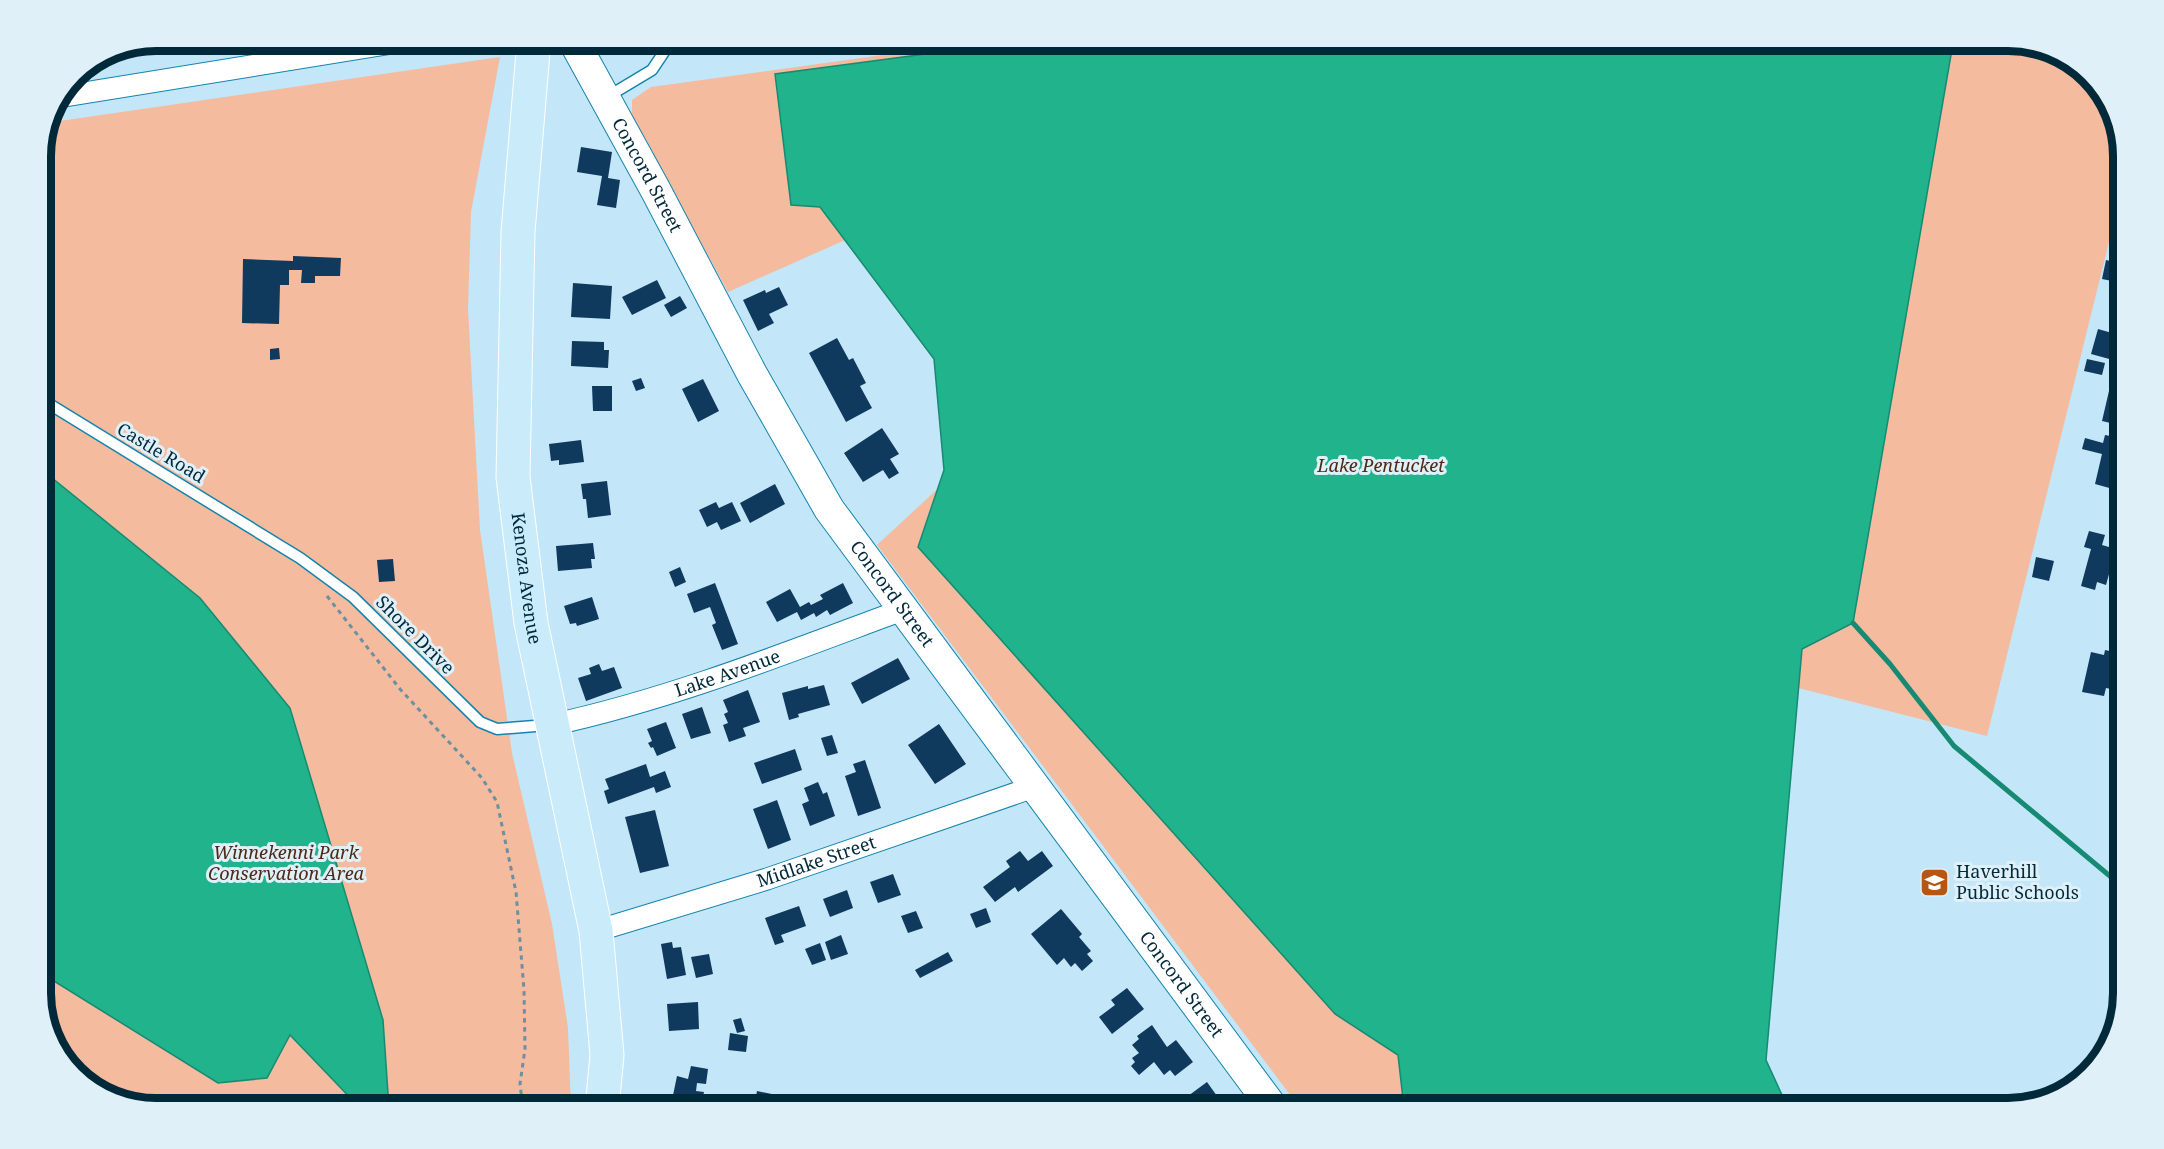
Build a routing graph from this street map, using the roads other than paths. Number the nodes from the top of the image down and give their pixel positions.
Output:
1 (343, 51) edge
2 (533, 51) edge
3 (579, 51) edge
4 (665, 51) edge
5 (71, 95) edge
6 (604, 98) junction
7 (51, 405) edge
8 (264, 535) joint
9 (902, 610) junction
10 (551, 725) junction
11 (1034, 787) junction
12 (596, 930) junction
13 (603, 1098) edge
14 (1266, 1098) edge

1 - 5 street
2 - 10 main road, Kenoza Avenue
3 - 6 main road, Concord Street
4 - 6 lane
6 - 9 main road, Concord Street
7 - 8 lane, Castle Road
8 - 10 lane, Shore Drive
9 - 10 street, Lake Avenue
9 - 11 main road, Concord Street
10 - 12 main road, Kenoza Avenue
11 - 12 street, Midlake Street
11 - 14 main road, Concord Street
12 - 13 main road, Kenoza Avenue

